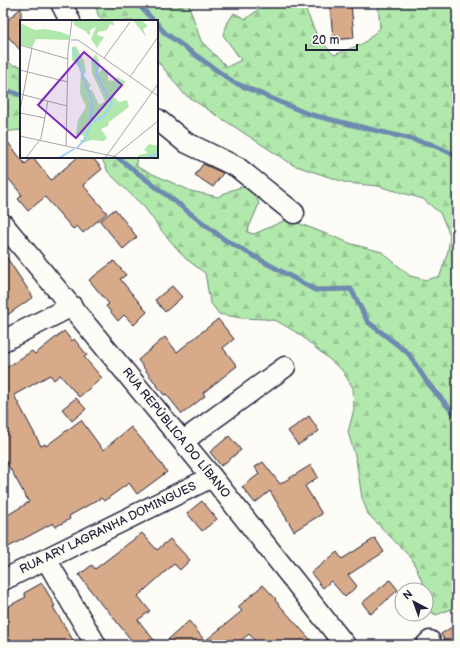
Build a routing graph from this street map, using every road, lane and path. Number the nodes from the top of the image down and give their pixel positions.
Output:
1 (62, 3) edge
2 (70, 20) edge
3 (158, 120) edge
4 (294, 213) dead end
5 (3, 224) edge
6 (72, 306) junction
7 (3, 340) edge
8 (285, 367) dead end
9 (183, 442) junction
10 (212, 477) junction
11 (46, 559) junction
12 (3, 580) edge
13 (96, 645) edge
14 (345, 645) edge

1 - 2 street
3 - 4 street
5 - 6 street, RUA REPÚBLICA DO LÍBANO
6 - 7 street
6 - 9 street, RUA REPÚBLICA DO LÍBANO
8 - 9 street
9 - 10 street, RUA REPÚBLICA DO LÍBANO
10 - 11 street, RUA ARY LAGRANHA DOMINGUES
10 - 14 street, RUA REPÚBLICA DO LÍBANO
11 - 12 street, RUA ARY LAGRANHA DOMINGUES
11 - 13 street

